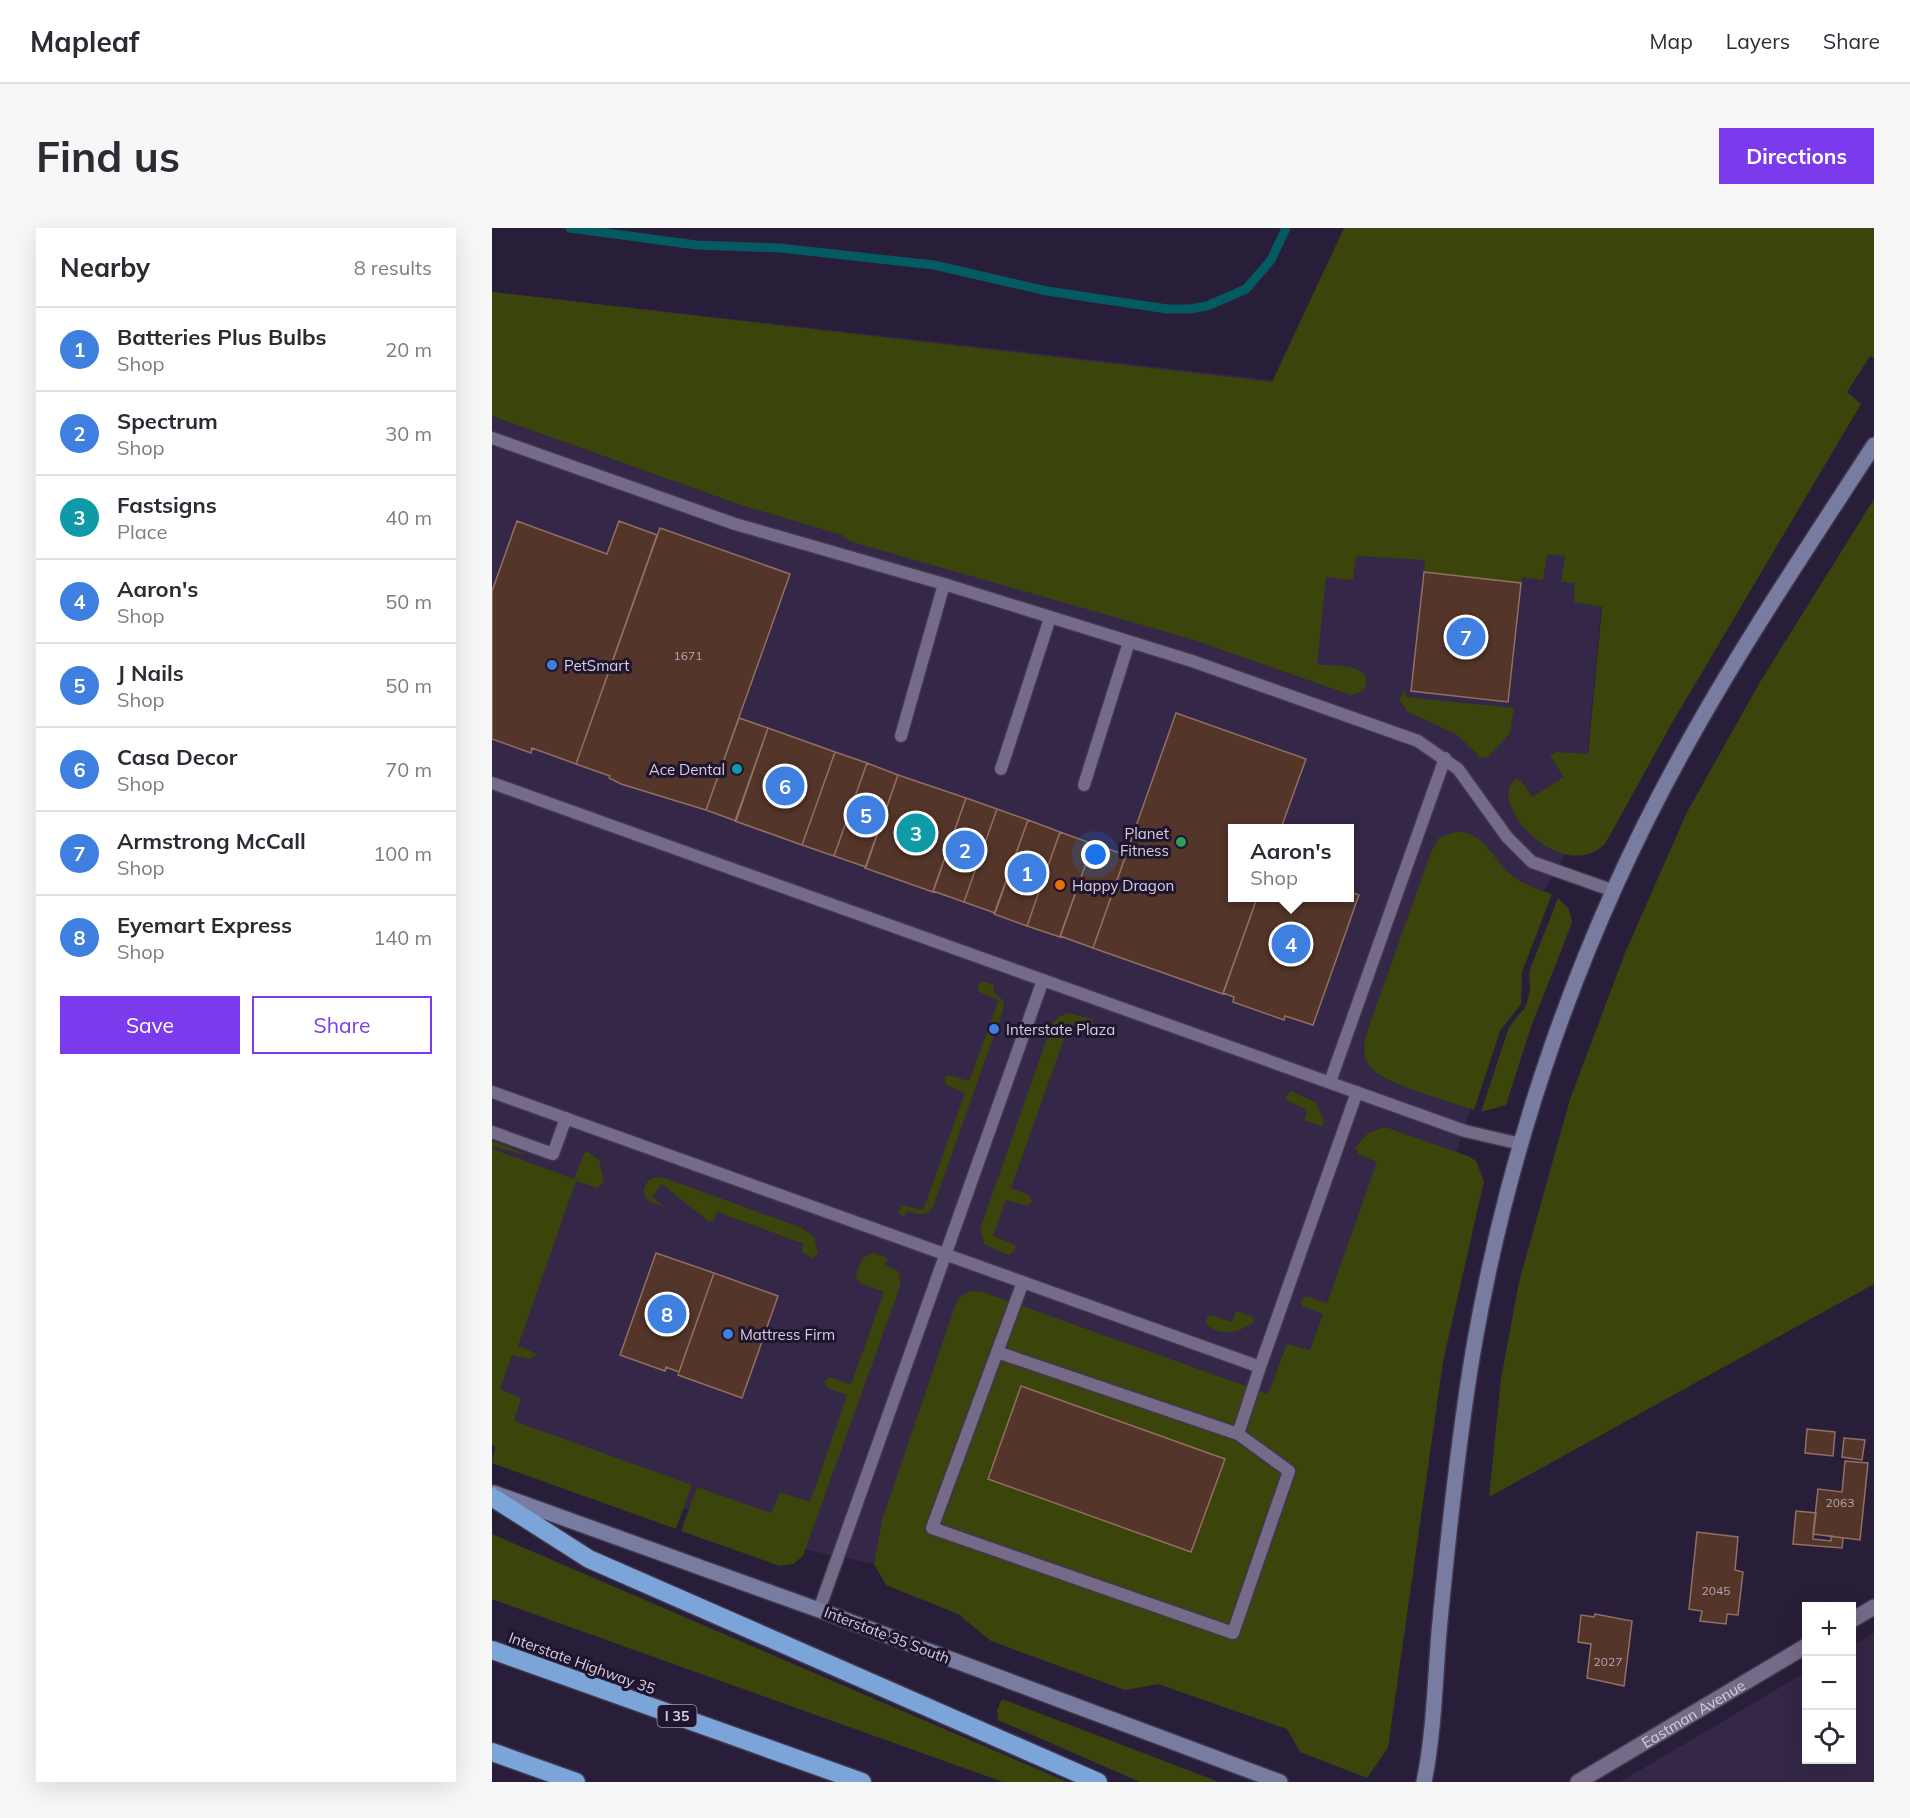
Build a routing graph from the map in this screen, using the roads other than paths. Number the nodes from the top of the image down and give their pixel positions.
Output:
1 (492, 438) edge
2 (1874, 445) edge
3 (944, 584) junction
4 (1050, 618) junction
5 (1129, 642) junction
6 (901, 736) dead end
7 (1445, 758) junction
8 (1001, 769) dead end
9 (492, 783) edge
10 (1084, 785) dead end
11 (1614, 891) junction
12 (1043, 980) junction
13 (1330, 1082) junction
14 (492, 1092) edge
15 (1357, 1092) junction
16 (566, 1118) junction
17 (492, 1132) edge
18 (1521, 1144) junction
19 (945, 1254) junction
20 (1023, 1282) junction
21 (997, 1352) junction
22 (1260, 1367) junction
23 (1238, 1434) junction
24 (492, 1492) edge
25 (492, 1497) edge
26 (1874, 1607) edge
27 (819, 1610) junction
28 (1856, 1617) edge
29 (1802, 1648) edge
30 (492, 1650) edge
31 (492, 1752) edge
32 (576, 1782) edge
33 (862, 1782) edge
34 (1098, 1782) edge
35 (1280, 1782) edge
36 (1424, 1782) edge
37 (1578, 1782) edge

1 - 3 lane
2 - 11 main road
3 - 4 lane
3 - 6 lane
4 - 5 lane
4 - 8 lane
5 - 7 lane
5 - 10 lane
7 - 11 lane
7 - 13 lane
9 - 12 lane
11 - 18 main road
12 - 13 lane
12 - 19 lane
13 - 15 lane
14 - 16 lane
15 - 18 lane
15 - 22 lane
16 - 17 lane
16 - 19 lane
18 - 36 main road
19 - 20 lane
19 - 27 lane
20 - 21 lane
20 - 22 lane
21 - 23 lane
21 - 23 lane
22 - 23 lane
24 - 27 main road, Interstate 35 South
25 - 34 highway
26 - 28 street
27 - 35 main road, Interstate 35 South
29 - 37 street, Eastman Avenue
30 - 33 highway, Interstate Highway 35 / I 35
31 - 32 highway

